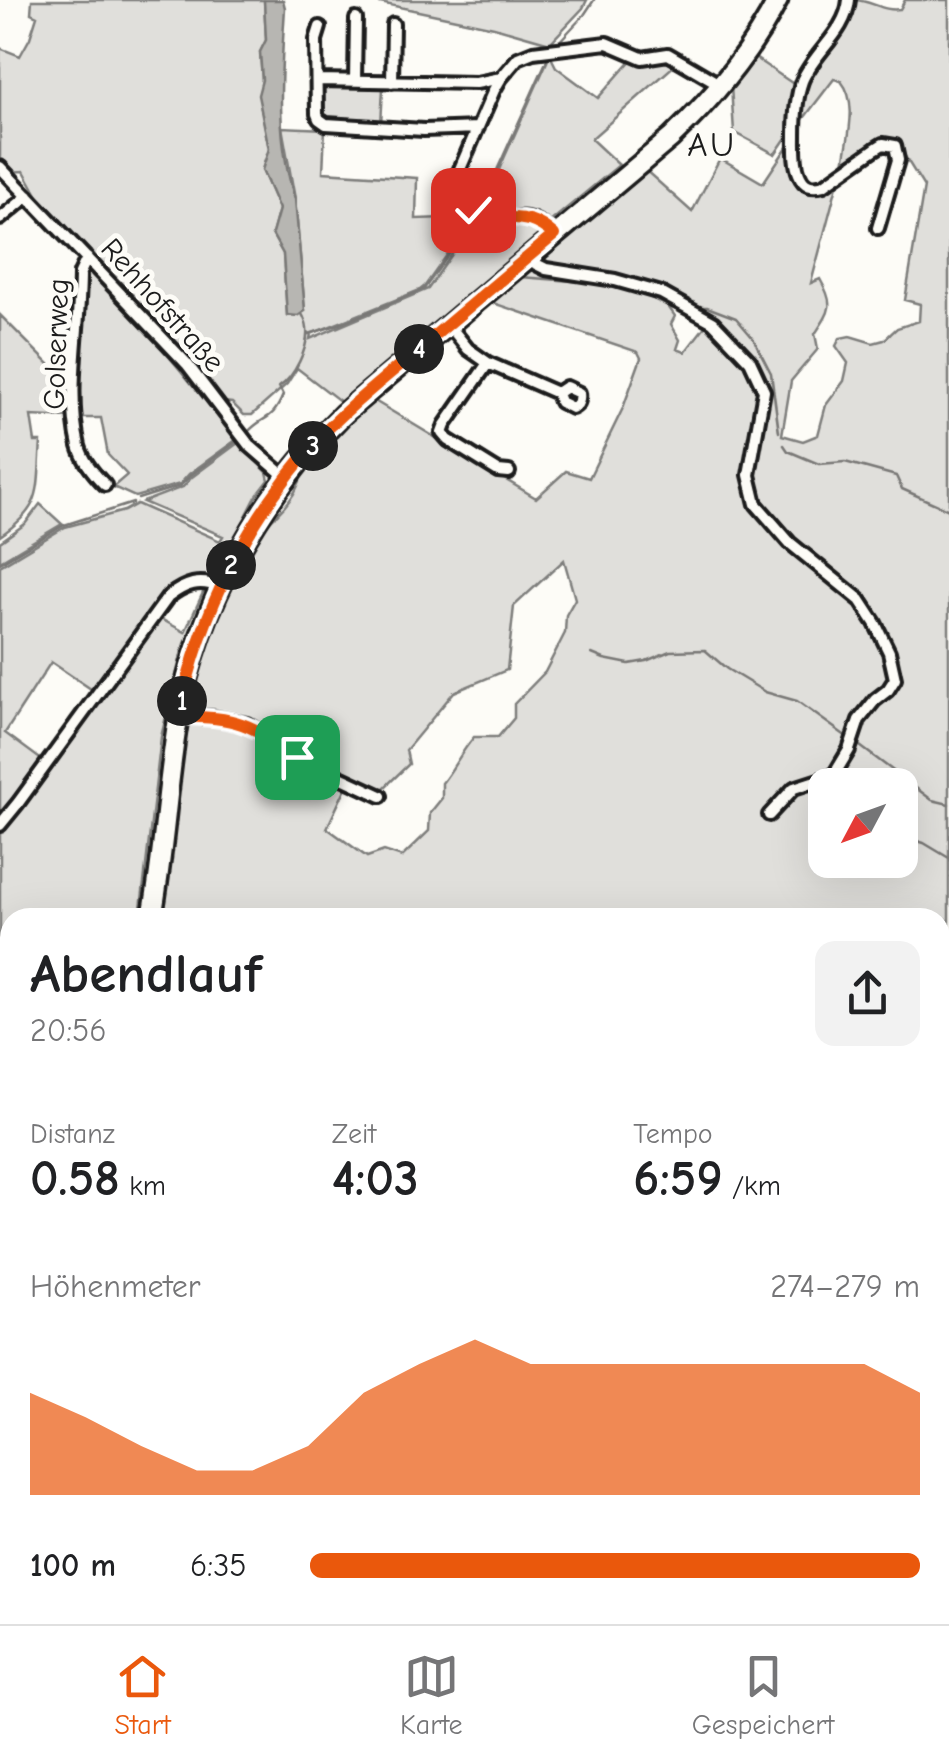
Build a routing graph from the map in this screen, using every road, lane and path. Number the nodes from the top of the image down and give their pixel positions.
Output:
1 (778, 0) edge
2 (849, 0) edge
3 (356, 20) dead end
4 (393, 24) dead end
5 (320, 26) dead end
6 (501, 78) junction
7 (318, 80) junction
8 (355, 80) junction
9 (392, 82) junction
10 (722, 86) junction
11 (478, 128) junction
12 (0, 167) edge
13 (28, 196) junction
14 (0, 219) edge
15 (878, 228) dead end
16 (554, 235) junction
17 (87, 258) junction
18 (532, 260) junction
19 (452, 329) junction
20 (488, 363) junction
21 (557, 393) dead end
22 (508, 472) dead end
23 (286, 478) junction
24 (105, 485) dead end
25 (220, 588) junction
26 (179, 716) junction
27 (381, 796) dead end
28 (769, 815) dead end
29 (0, 825) edge
30 (153, 908) edge

1 - 10 main road
2 - 15 street
3 - 8 street
4 - 9 street
5 - 7 street
6 - 9 street
6 - 10 street
6 - 11 street
7 - 8 street
7 - 11 street
8 - 9 street
10 - 16 main road
11 - 16 street
12 - 13 street, Rehhofstraße
13 - 14 street
13 - 17 street, Rehhofstraße
16 - 18 main road
17 - 23 street, Rehhofstraße
17 - 24 street, Golserweg
18 - 19 main road
18 - 28 street
19 - 20 street
19 - 23 main road
20 - 21 street
20 - 22 street
23 - 25 main road
25 - 26 main road
25 - 29 street
26 - 27 street
26 - 30 main road

